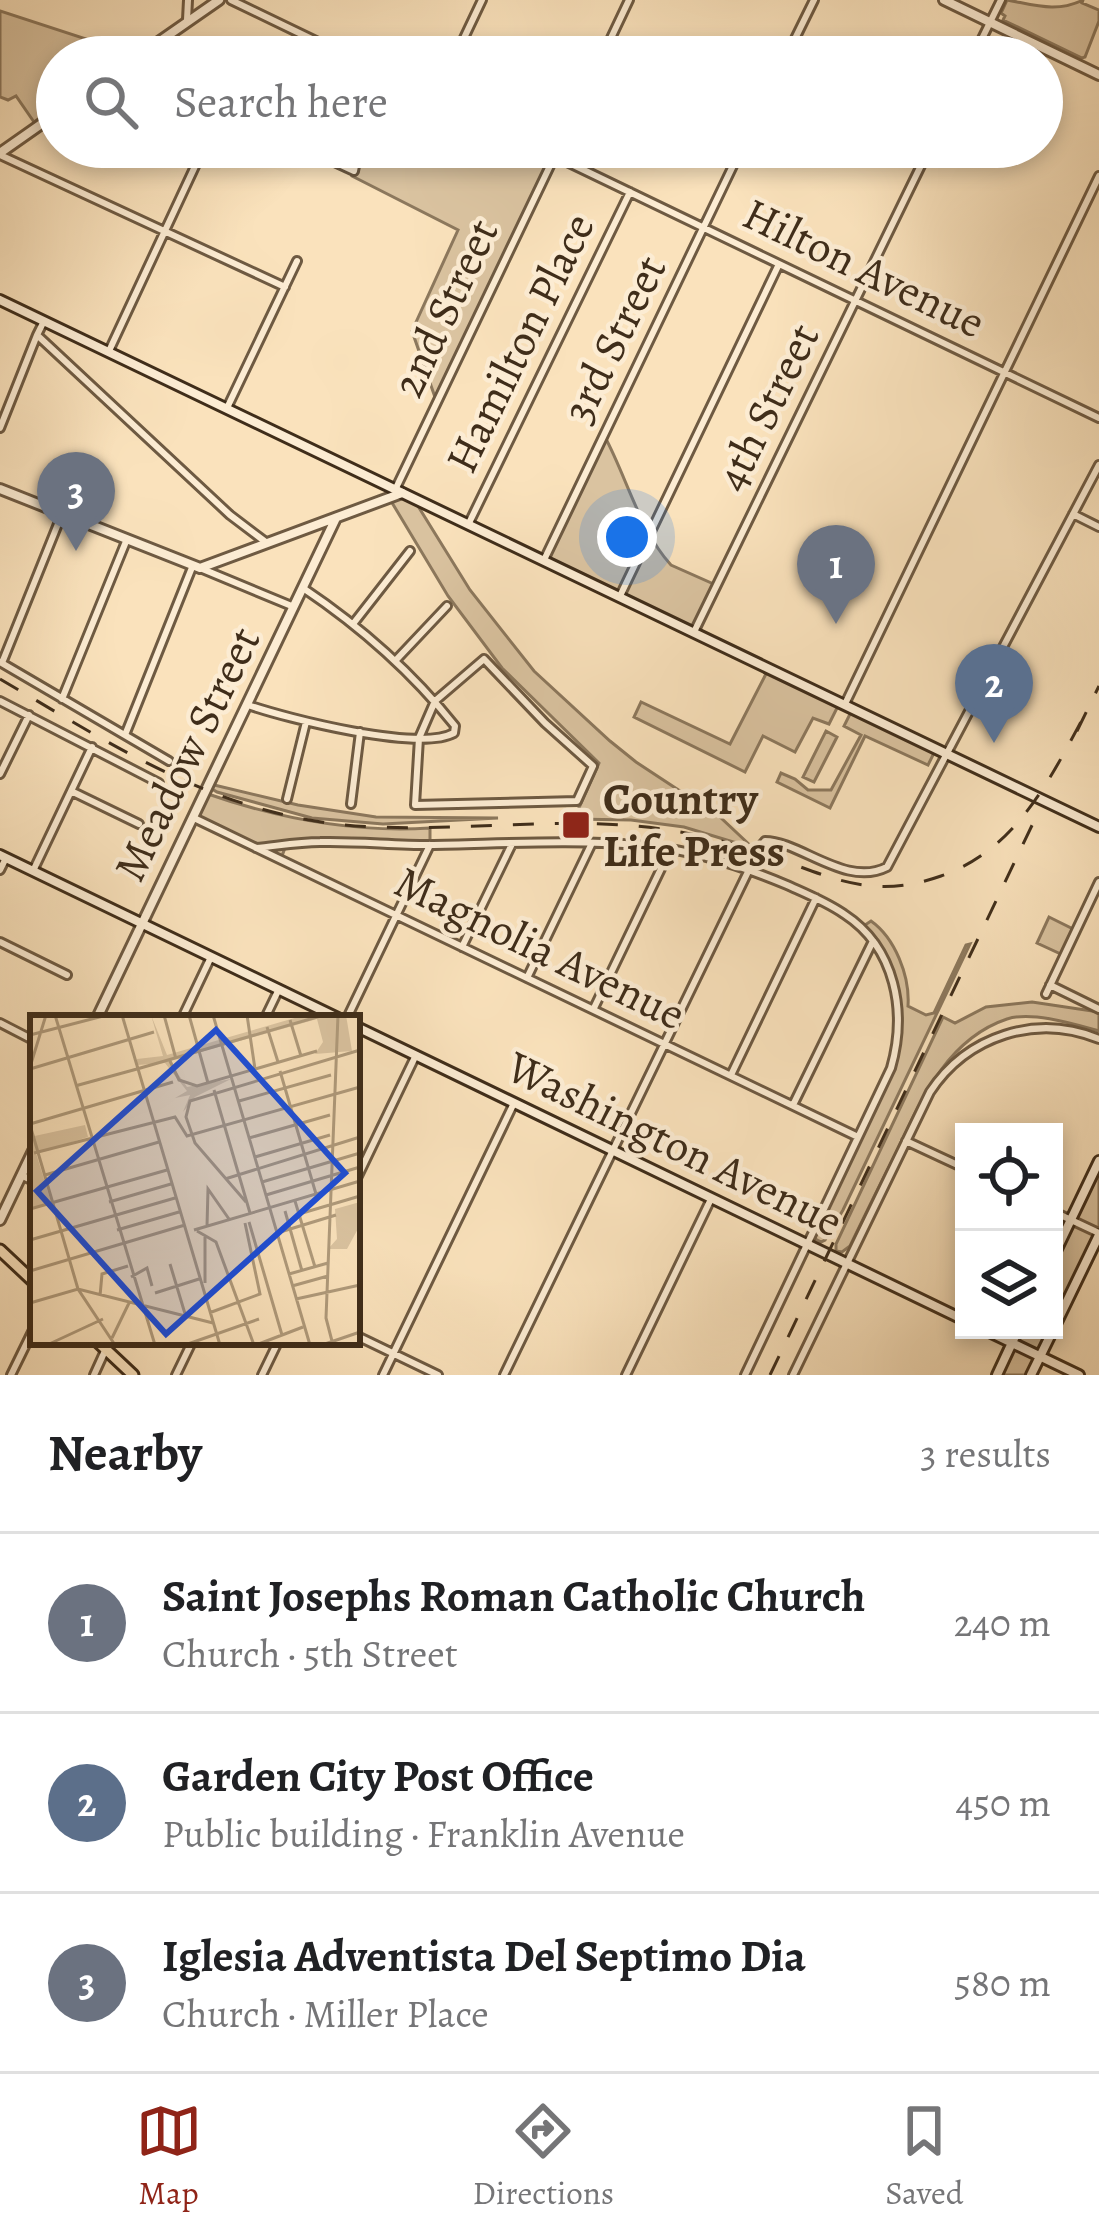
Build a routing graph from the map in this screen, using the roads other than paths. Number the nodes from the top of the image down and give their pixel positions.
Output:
1 (188, 0) edge
2 (219, 0) edge
3 (231, 0) edge
4 (482, 0) edge
5 (629, 0) edge
6 (814, 0) edge
7 (944, 0) edge
8 (1001, 0) edge
9 (990, 22) junction
10 (186, 23) junction
11 (167, 36) edge
12 (306, 36) edge
13 (465, 36) edge
14 (612, 36) edge
15 (796, 36) edge
16 (984, 36) edge
17 (1019, 36) edge
18 (1063, 57) edge
19 (1099, 75) edge
20 (36, 128) edge
21 (0, 140) edge
22 (11, 146) junction
23 (0, 154) edge
24 (194, 168) edge
25 (548, 168) edge
26 (586, 168) edge
27 (732, 168) edge
28 (920, 168) edge
29 (1099, 176) edge
30 (629, 192) junction
31 (704, 228) junction
32 (165, 231) junction
33 (297, 261) dead end
34 (779, 264) junction
35 (285, 286) junction
36 (0, 300) edge
37 (855, 301) junction
38 (44, 321) junction
39 (37, 335) junction
40 (109, 351) junction
41 (1004, 372) junction
42 (227, 407) junction
43 (1099, 418) edge
44 (0, 428) edge
45 (1099, 465) edge
46 (0, 489) edge
47 (397, 492) junction
48 (62, 514) junction
49 (1073, 514) junction
50 (337, 518) junction
51 (470, 524) junction
52 (1099, 527) edge
53 (127, 539) junction
54 (268, 543) junction
55 (410, 550) dead end
56 (544, 560) junction
57 (196, 567) junction
58 (303, 588) junction
59 (620, 596) junction
60 (447, 606) dead end
61 (294, 607) junction
62 (353, 624) junction
63 (694, 632) junction
64 (396, 660) junction
65 (1, 663) edge
66 (62, 699) junction
67 (0, 701) edge
68 (435, 701) junction
69 (845, 704) junction
70 (248, 705) junction
71 (29, 716) junction
72 (306, 722) junction
73 (361, 732) junction
74 (125, 735) junction
75 (419, 738) junction
76 (92, 747) junction
77 (946, 754) junction
78 (169, 760) dead end
79 (0, 774) edge
80 (159, 783) dead end
81 (71, 791) junction
82 (287, 799) dead end
83 (351, 804) dead end
84 (194, 818) junction
85 (139, 824) dead end
86 (1099, 827) edge
87 (592, 843) junction
88 (289, 844) junction
89 (512, 844) junction
90 (430, 845) junction
91 (256, 848) junction
92 (670, 850) junction
93 (3, 856) edge
94 (282, 860) junction
95 (749, 868) junction
96 (0, 869) edge
97 (33, 871) junction
98 (1099, 882) edge
99 (816, 898) junction
100 (397, 915) junction
101 (142, 923) junction
102 (873, 941) junction
103 (0, 942) edge
104 (462, 947) junction
105 (211, 957) junction
106 (68, 975) dead end
107 (527, 978) junction
108 (1051, 985) junction
109 (279, 989) junction
110 (1046, 994) dead end
111 (1099, 1009) edge
112 (593, 1010) junction
113 (98, 1015) edge
114 (183, 1015) edge
115 (266, 1015) edge
116 (336, 1015) edge
117 (345, 1015) edge
118 (2, 1024) edge
119 (360, 1028) edge
120 (0, 1034) edge
121 (30, 1038) edge
122 (1099, 1039) edge
123 (663, 1043) junction
124 (416, 1055) junction
125 (731, 1076) junction
126 (514, 1102) junction
127 (793, 1105) junction
128 (858, 1137) junction
129 (906, 1141) junction
130 (612, 1150) junction
131 (30, 1157) edge
132 (1099, 1161) edge
133 (955, 1164) edge
134 (360, 1172) edge
135 (21, 1175) junction
136 (30, 1180) edge
137 (711, 1199) junction
138 (1063, 1216) edge
139 (0, 1220) edge
140 (1071, 1220) junction
141 (1099, 1234) edge
142 (1063, 1236) edge
143 (808, 1246) junction
144 (0, 1250) edge
145 (847, 1265) junction
146 (30, 1278) edge
147 (1063, 1308) edge
148 (955, 1316) edge
149 (30, 1336) edge
150 (360, 1337) edge
151 (1004, 1339) edge
152 (1014, 1339) edge
153 (1048, 1339) edge
154 (1012, 1343) junction
155 (104, 1345) edge
156 (105, 1345) edge
157 (191, 1345) edge
158 (277, 1345) edge
159 (394, 1354) junction
160 (1040, 1356) junction
161 (11, 1375) edge
162 (94, 1375) edge
163 (133, 1375) edge
164 (176, 1375) edge
165 (262, 1375) edge
166 (383, 1375) edge
167 (438, 1375) edge
168 (504, 1375) edge
169 (626, 1375) edge
170 (745, 1375) edge
171 (794, 1375) edge
172 (997, 1375) edge
173 (1031, 1375) edge
174 (1079, 1375) edge

1 - 10 street
2 - 10 main road
3 - 12 street
4 - 13 street
5 - 14 street
6 - 15 street
7 - 9 main road
8 - 9 street
9 - 16 street
9 - 17 main road
10 - 11 main road
18 - 19 main road
20 - 22 main road
21 - 22 street
22 - 23 main road
23 - 32 street
24 - 32 street
25 - 47 street, 2nd Street
26 - 30 street, Hilton Avenue
27 - 31 street, 3rd Street
28 - 37 street, 4th Street
29 - 41 street
30 - 31 street, Hilton Avenue
30 - 51 street, Hamilton Place
31 - 34 street, Hilton Avenue
31 - 56 street, 3rd Street
32 - 35 street
32 - 40 street
33 - 35 street
34 - 37 street, Hilton Avenue
34 - 59 street
35 - 42 street
36 - 38 main road
37 - 41 street, Hilton Avenue
37 - 63 street, 4th Street
38 - 39 street
38 - 40 main road
39 - 44 street
39 - 54 street
40 - 42 main road
41 - 43 street, Hilton Avenue
41 - 69 street
42 - 47 main road
45 - 49 street
46 - 48 main road
47 - 50 main road
47 - 51 main road
48 - 53 main road
48 - 65 street
49 - 52 street
49 - 77 street
50 - 54 main road
50 - 58 main road, Meadow Street
51 - 56 main road
53 - 57 main road
53 - 66 street
54 - 57 main road
55 - 62 street
56 - 59 main road
57 - 61 street
57 - 74 street
58 - 61 main road, Meadow Street
58 - 62 street
59 - 63 main road
60 - 64 street
61 - 70 main road, Meadow Street
62 - 64 street
63 - 69 main road
64 - 68 street
65 - 66 street
66 - 74 street
67 - 71 street
68 - 75 street
68 - 75 street
68 - 75 street
69 - 77 main road
70 - 72 street
70 - 84 main road, Meadow Street
71 - 76 street
71 - 79 street
72 - 73 street
72 - 82 street
73 - 75 street
73 - 83 street
74 - 78 street
76 - 80 street
76 - 81 street
77 - 86 main road
77 - 95 street
81 - 85 street
81 - 97 street
84 - 91 street, Magnolia Avenue
84 - 101 main road, Meadow Street
87 - 89 street
87 - 92 street
87 - 107 street
88 - 90 street
88 - 91 street
88 - 94 street
89 - 90 street
89 - 104 street
90 - 100 street
91 - 94 street, Magnolia Avenue
92 - 95 street
92 - 112 street
93 - 96 street
93 - 97 main road
94 - 100 street, Magnolia Avenue
95 - 99 street
95 - 123 street
97 - 101 main road
98 - 108 street
99 - 102 street
99 - 125 street
100 - 104 street, Magnolia Avenue
100 - 117 street
101 - 105 main road
101 - 113 main road, Meadow Street
102 - 127 street
102 - 128 street
103 - 106 street
104 - 107 street, Magnolia Avenue
105 - 109 main road
105 - 114 street
107 - 112 street, Magnolia Avenue
108 - 110 street
108 - 111 street
109 - 115 street
109 - 116 main road
112 - 123 street, Magnolia Avenue
118 - 120 street
118 - 121 street
119 - 124 main road, Washington Avenue
122 - 129 street
123 - 125 street, Magnolia Avenue
123 - 130 street
124 - 126 main road, Washington Avenue
124 - 134 street
125 - 127 street, Magnolia Avenue
126 - 130 main road, Washington Avenue
126 - 159 street
127 - 128 street, Magnolia Avenue
128 - 143 street
129 - 133 street
129 - 145 street
130 - 137 main road, Washington Avenue
130 - 168 street
131 - 135 main road
132 - 140 main road
135 - 136 street
135 - 139 main road
137 - 143 main road, Washington Avenue
137 - 169 street
138 - 140 street
140 - 141 street
140 - 142 main road
141 - 147 main road
143 - 145 main road, Washington Avenue
143 - 170 street
144 - 146 main road
145 - 148 main road, Washington Avenue
145 - 171 street
149 - 161 street
150 - 159 street
151 - 154 main road
152 - 154 main road
153 - 160 main road
154 - 160 main road
154 - 172 main road
155 - 162 street
156 - 163 main road
157 - 164 street
158 - 165 street
159 - 166 street
159 - 167 street
160 - 173 main road
160 - 174 main road

